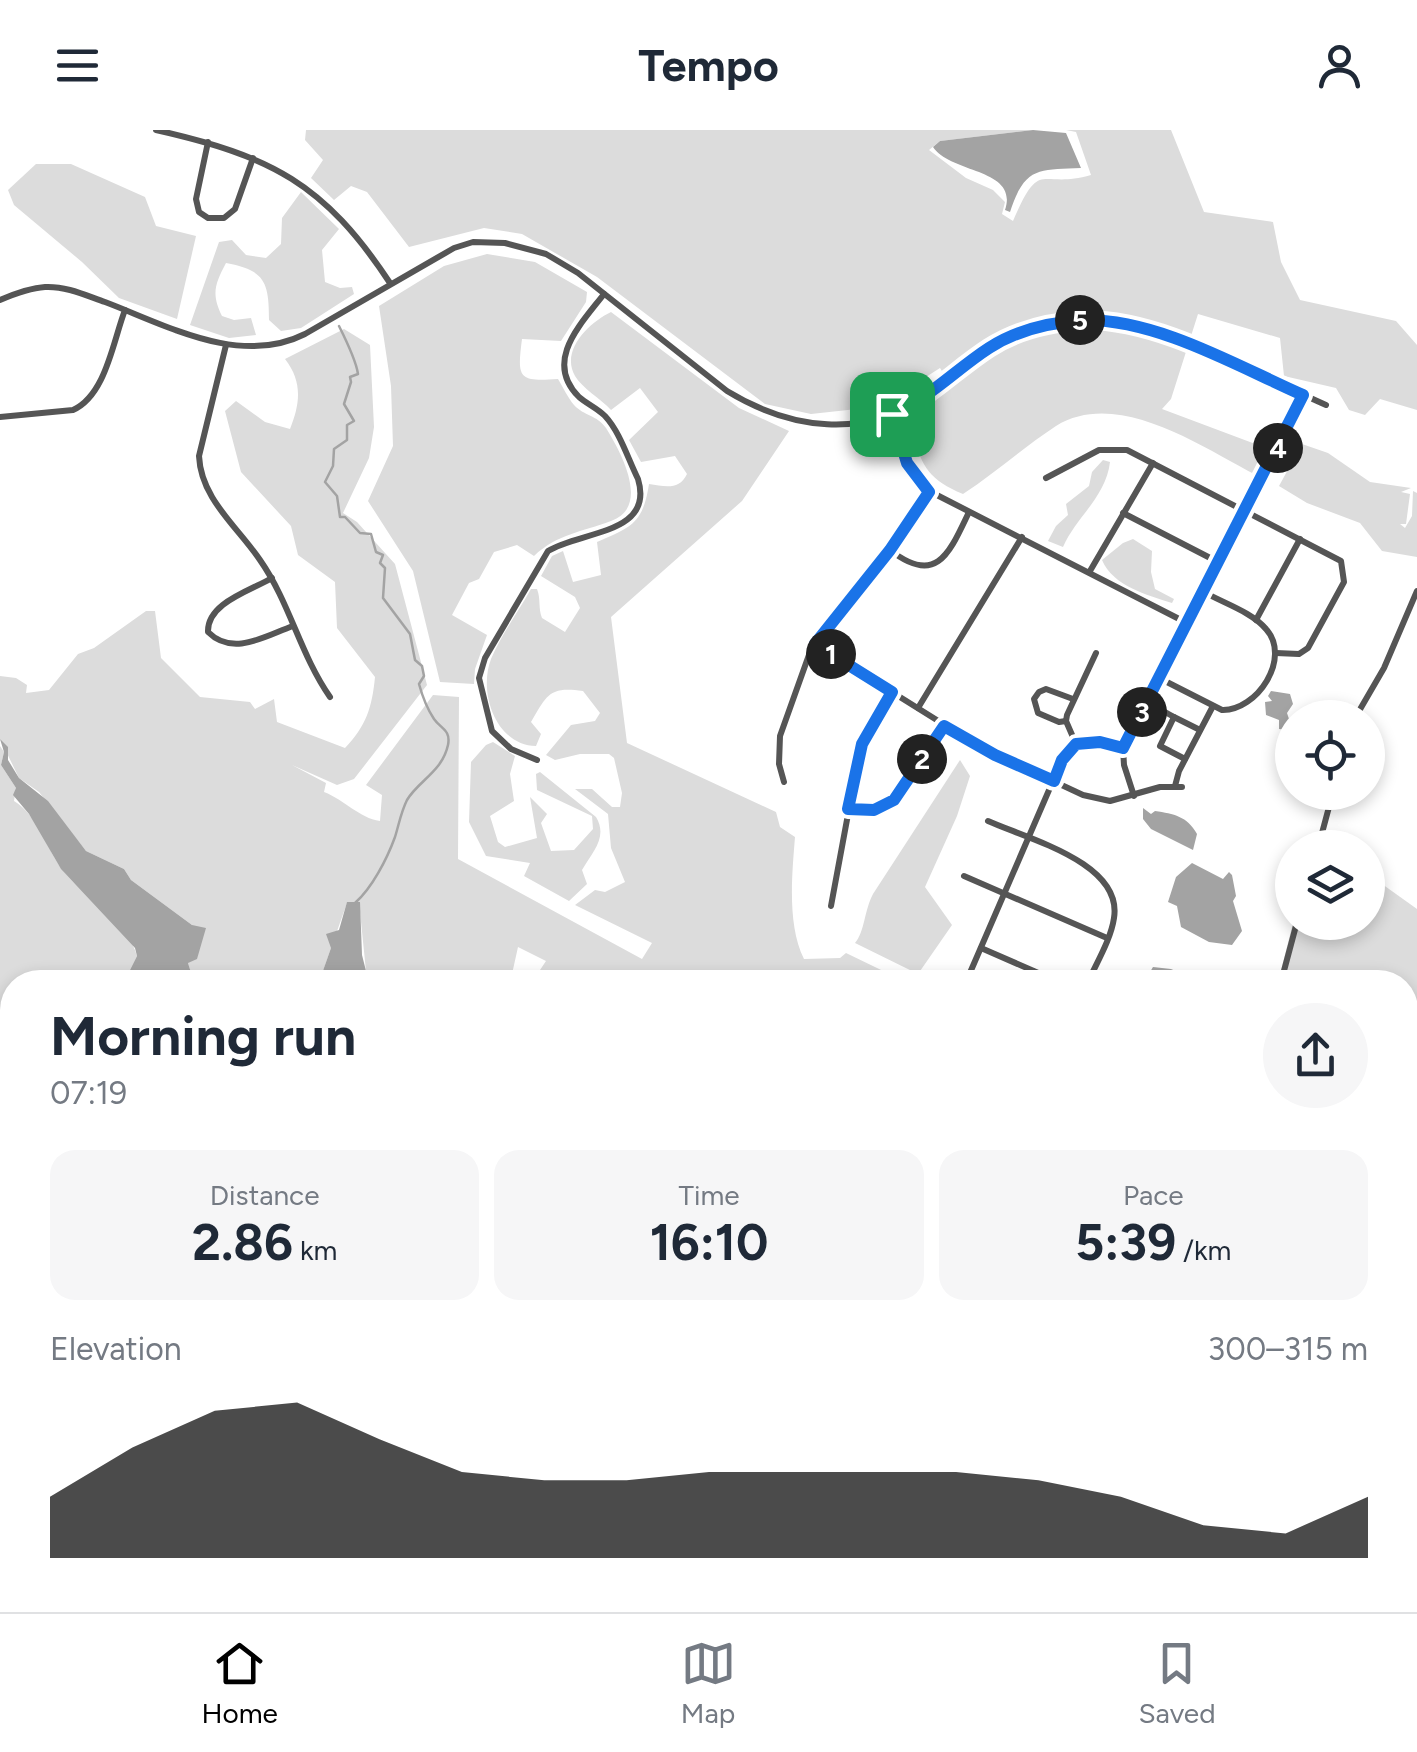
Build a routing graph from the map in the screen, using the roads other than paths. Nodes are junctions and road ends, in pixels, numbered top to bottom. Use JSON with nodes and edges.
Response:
{"nodes":[{"id":1,"x":156,"y":130,"type":"edge"},
{"id":2,"x":208,"y":142,"type":"junction"},
{"id":3,"x":254,"y":158,"type":"junction"},
{"id":4,"x":390,"y":283,"type":"junction"},
{"id":5,"x":604,"y":294,"type":"junction"},
{"id":6,"x":0,"y":300,"type":"edge"},
{"id":7,"x":125,"y":310,"type":"junction"},
{"id":8,"x":226,"y":345,"type":"junction"},
{"id":9,"x":1303,"y":395,"type":"junction"},
{"id":10,"x":0,"y":403,"type":"edge"},
{"id":11,"x":1326,"y":405,"type":"dead end"},
{"id":12,"x":892,"y":414,"type":"junction"},
{"id":13,"x":1,"y":417,"type":"edge"},
{"id":14,"x":1153,"y":462,"type":"junction"},
{"id":15,"x":1046,"y":478,"type":"dead end"},
{"id":16,"x":929,"y":492,"type":"junction"},
{"id":17,"x":1246,"y":511,"type":"junction"},
{"id":18,"x":1124,"y":513,"type":"junction"},
{"id":19,"x":968,"y":514,"type":"junction"},
{"id":20,"x":1022,"y":537,"type":"junction"},
{"id":21,"x":1300,"y":539,"type":"junction"},
{"id":22,"x":890,"y":550,"type":"junction"},
{"id":23,"x":1218,"y":562,"type":"junction"},
{"id":24,"x":1090,"y":572,"type":"junction"},
{"id":25,"x":272,"y":578,"type":"junction"},
{"id":26,"x":1204,"y":592,"type":"junction"},
{"id":27,"x":1417,"y":592,"type":"edge"},
{"id":28,"x":1256,"y":620,"type":"junction"},
{"id":29,"x":1187,"y":623,"type":"junction"},
{"id":30,"x":293,"y":626,"type":"junction"},
{"id":31,"x":815,"y":644,"type":"junction"},
{"id":32,"x":1096,"y":653,"type":"dead end"},
{"id":33,"x":1276,"y":653,"type":"junction"},
{"id":34,"x":1159,"y":678,"type":"junction"},
{"id":35,"x":892,"y":692,"type":"junction"},
{"id":36,"x":330,"y":697,"type":"dead end"},
{"id":37,"x":1073,"y":700,"type":"junction"},
{"id":38,"x":1366,"y":700,"type":"edge"},
{"id":39,"x":1147,"y":702,"type":"junction"},
{"id":40,"x":1213,"y":706,"type":"junction"},
{"id":41,"x":918,"y":708,"type":"junction"},
{"id":42,"x":1174,"y":717,"type":"junction"},
{"id":43,"x":1066,"y":721,"type":"junction"},
{"id":44,"x":944,"y":726,"type":"junction"},
{"id":45,"x":1200,"y":730,"type":"junction"},
{"id":46,"x":1076,"y":744,"type":"junction"},
{"id":47,"x":1123,"y":748,"type":"junction"},
{"id":48,"x":1184,"y":759,"type":"junction"},
{"id":49,"x":537,"y":760,"type":"dead end"},
{"id":50,"x":1054,"y":781,"type":"junction"},
{"id":51,"x":784,"y":782,"type":"dead end"},
{"id":52,"x":1134,"y":796,"type":"junction"},
{"id":53,"x":848,"y":809,"type":"junction"},
{"id":54,"x":988,"y":821,"type":"dead end"},
{"id":55,"x":1028,"y":840,"type":"junction"},
{"id":56,"x":964,"y":876,"type":"dead end"},
{"id":57,"x":1004,"y":894,"type":"junction"},
{"id":58,"x":831,"y":906,"type":"dead end"},
{"id":59,"x":1107,"y":938,"type":"junction"},
{"id":60,"x":1292,"y":940,"type":"edge"},
{"id":61,"x":981,"y":948,"type":"junction"},
{"id":62,"x":971,"y":970,"type":"edge"},
{"id":63,"x":1031,"y":970,"type":"edge"},
{"id":64,"x":1093,"y":970,"type":"edge"},
{"id":65,"x":1284,"y":970,"type":"edge"}],
"edges":[{"from":1,"to":2,"type":"street"},
{"from":2,"to":3,"type":"street"},
{"from":2,"to":3,"type":"street"},
{"from":3,"to":4,"type":"street"},
{"from":4,"to":5,"type":"street"},
{"from":4,"to":8,"type":"street"},
{"from":5,"to":12,"type":"street"},
{"from":5,"to":49,"type":"street"},
{"from":6,"to":7,"type":"street"},
{"from":7,"to":8,"type":"street"},
{"from":7,"to":13,"type":"street"},
{"from":8,"to":25,"type":"street"},
{"from":9,"to":11,"type":"street"},
{"from":9,"to":12,"type":"street"},
{"from":9,"to":17,"type":"street"},
{"from":10,"to":13,"type":"street"},
{"from":12,"to":16,"type":"street"},
{"from":14,"to":15,"type":"street"},
{"from":14,"to":17,"type":"street"},
{"from":14,"to":18,"type":"street"},
{"from":16,"to":19,"type":"street"},
{"from":16,"to":22,"type":"street"},
{"from":17,"to":21,"type":"street"},
{"from":17,"to":23,"type":"street"},
{"from":18,"to":23,"type":"street"},
{"from":18,"to":24,"type":"street"},
{"from":19,"to":20,"type":"street"},
{"from":19,"to":22,"type":"street"},
{"from":20,"to":24,"type":"street"},
{"from":20,"to":41,"type":"street"},
{"from":21,"to":28,"type":"street"},
{"from":21,"to":33,"type":"street"},
{"from":22,"to":31,"type":"street"},
{"from":23,"to":26,"type":"street"},
{"from":24,"to":29,"type":"street"},
{"from":25,"to":30,"type":"street"},
{"from":25,"to":30,"type":"street"},
{"from":26,"to":28,"type":"street"},
{"from":26,"to":29,"type":"street"},
{"from":27,"to":38,"type":"street"},
{"from":28,"to":33,"type":"street"},
{"from":29,"to":34,"type":"street"},
{"from":30,"to":36,"type":"street"},
{"from":31,"to":35,"type":"street"},
{"from":31,"to":51,"type":"street"},
{"from":32,"to":37,"type":"street"},
{"from":33,"to":40,"type":"street"},
{"from":34,"to":39,"type":"street"},
{"from":34,"to":40,"type":"street"},
{"from":35,"to":41,"type":"street"},
{"from":35,"to":53,"type":"street"},
{"from":37,"to":43,"type":"street"},
{"from":37,"to":43,"type":"street"},
{"from":39,"to":42,"type":"street"},
{"from":39,"to":47,"type":"street"},
{"from":40,"to":45,"type":"street"},
{"from":41,"to":44,"type":"street"},
{"from":42,"to":45,"type":"street"},
{"from":42,"to":48,"type":"street"},
{"from":43,"to":46,"type":"street"},
{"from":44,"to":50,"type":"street"},
{"from":44,"to":53,"type":"street"},
{"from":45,"to":48,"type":"street"},
{"from":46,"to":47,"type":"street"},
{"from":46,"to":50,"type":"street"},
{"from":47,"to":52,"type":"street"},
{"from":48,"to":52,"type":"street"},
{"from":50,"to":52,"type":"street"},
{"from":50,"to":55,"type":"street"},
{"from":53,"to":58,"type":"street"},
{"from":54,"to":55,"type":"street"},
{"from":55,"to":57,"type":"street"},
{"from":55,"to":59,"type":"street"},
{"from":56,"to":57,"type":"street"},
{"from":57,"to":59,"type":"street"},
{"from":57,"to":61,"type":"street"},
{"from":59,"to":64,"type":"street"},
{"from":60,"to":65,"type":"street"},
{"from":61,"to":62,"type":"street"},
{"from":61,"to":63,"type":"street"}]}
